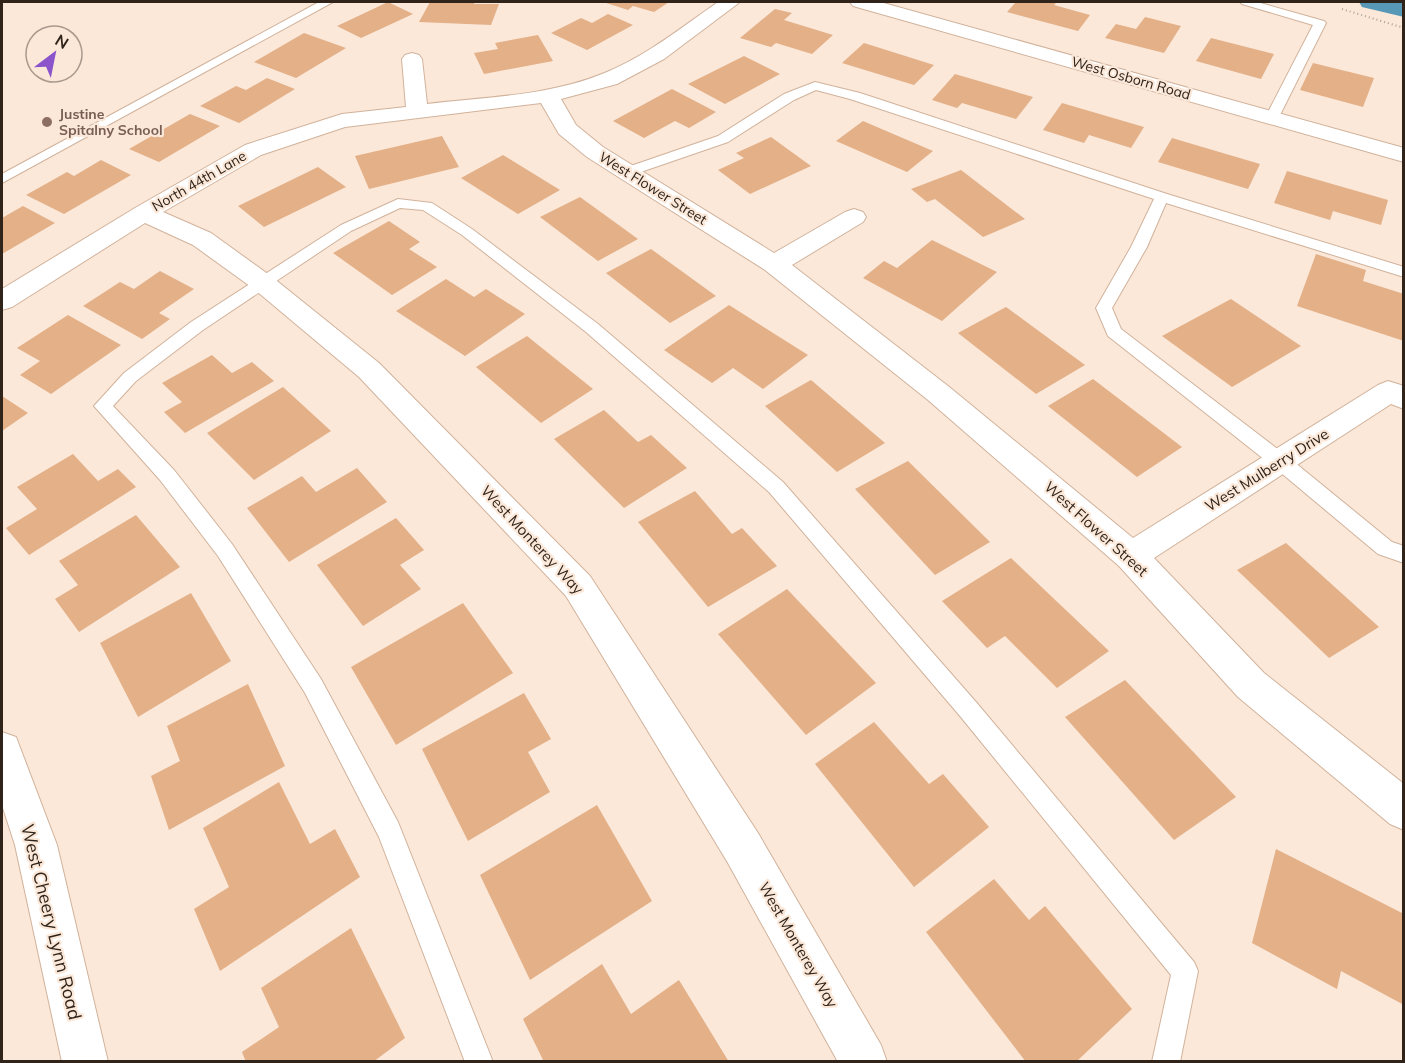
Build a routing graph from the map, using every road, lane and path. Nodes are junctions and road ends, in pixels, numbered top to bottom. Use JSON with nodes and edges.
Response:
{"nodes":[{"id":1,"x":327,"y":2,"type":"edge"},
{"id":2,"x":730,"y":2,"type":"edge"},
{"id":3,"x":860,"y":2,"type":"edge"},
{"id":4,"x":1246,"y":2,"type":"edge"},
{"id":5,"x":1338,"y":8,"type":"dead end"},
{"id":6,"x":1404,"y":28,"type":"edge"},
{"id":7,"x":412,"y":59,"type":"dead end"},
{"id":8,"x":548,"y":96,"type":"junction"},
{"id":9,"x":417,"y":111,"type":"junction"},
{"id":10,"x":1272,"y":118,"type":"junction"},
{"id":11,"x":1404,"y":154,"type":"edge"},
{"id":12,"x":627,"y":172,"type":"junction"},
{"id":13,"x":2,"y":179,"type":"edge"},
{"id":14,"x":1162,"y":197,"type":"junction"},
{"id":15,"x":144,"y":213,"type":"junction"},
{"id":16,"x":854,"y":217,"type":"dead end"},
{"id":17,"x":774,"y":264,"type":"junction"},
{"id":18,"x":1404,"y":272,"type":"edge"},
{"id":19,"x":263,"y":283,"type":"junction"},
{"id":20,"x":2,"y":301,"type":"edge"},
{"id":21,"x":1404,"y":398,"type":"edge"},
{"id":22,"x":1281,"y":462,"type":"junction"},
{"id":23,"x":1404,"y":555,"type":"edge"},
{"id":24,"x":1131,"y":556,"type":"junction"},
{"id":25,"x":2,"y":750,"type":"edge"},
{"id":26,"x":1404,"y":810,"type":"edge"},
{"id":27,"x":85,"y":1062,"type":"edge"},
{"id":28,"x":478,"y":1062,"type":"edge"},
{"id":29,"x":864,"y":1062,"type":"edge"},
{"id":30,"x":1166,"y":1062,"type":"edge"}],
"edges":[{"from":1,"to":13,"type":"lane"},
{"from":2,"to":8,"type":"street","name":"North 44th Lane"},
{"from":3,"to":10,"type":"street","name":"West Osborn Road"},
{"from":4,"to":10,"type":"lane"},
{"from":5,"to":6,"type":"path"},
{"from":7,"to":9,"type":"street"},
{"from":8,"to":9,"type":"street","name":"North 44th Lane"},
{"from":8,"to":12,"type":"street","name":"West Flower Street"},
{"from":9,"to":15,"type":"street","name":"North 44th Lane"},
{"from":10,"to":11,"type":"street","name":"West Osborn Road"},
{"from":12,"to":14,"type":"lane"},
{"from":12,"to":17,"type":"street","name":"West Flower Street"},
{"from":14,"to":18,"type":"lane"},
{"from":14,"to":22,"type":"lane"},
{"from":15,"to":19,"type":"street","name":"West Monterey Way"},
{"from":15,"to":20,"type":"street","name":"North 44th Lane"},
{"from":16,"to":17,"type":"street"},
{"from":17,"to":24,"type":"street","name":"West Flower Street"},
{"from":19,"to":28,"type":"lane"},
{"from":19,"to":29,"type":"street","name":"West Monterey Way"},
{"from":19,"to":30,"type":"lane"},
{"from":21,"to":22,"type":"street","name":"West Mulberry Drive"},
{"from":22,"to":23,"type":"lane"},
{"from":22,"to":24,"type":"street","name":"West Mulberry Drive"},
{"from":24,"to":26,"type":"street","name":"West Flower Street"},
{"from":25,"to":27,"type":"street","name":"West Cheery Lynn Road"}]}
